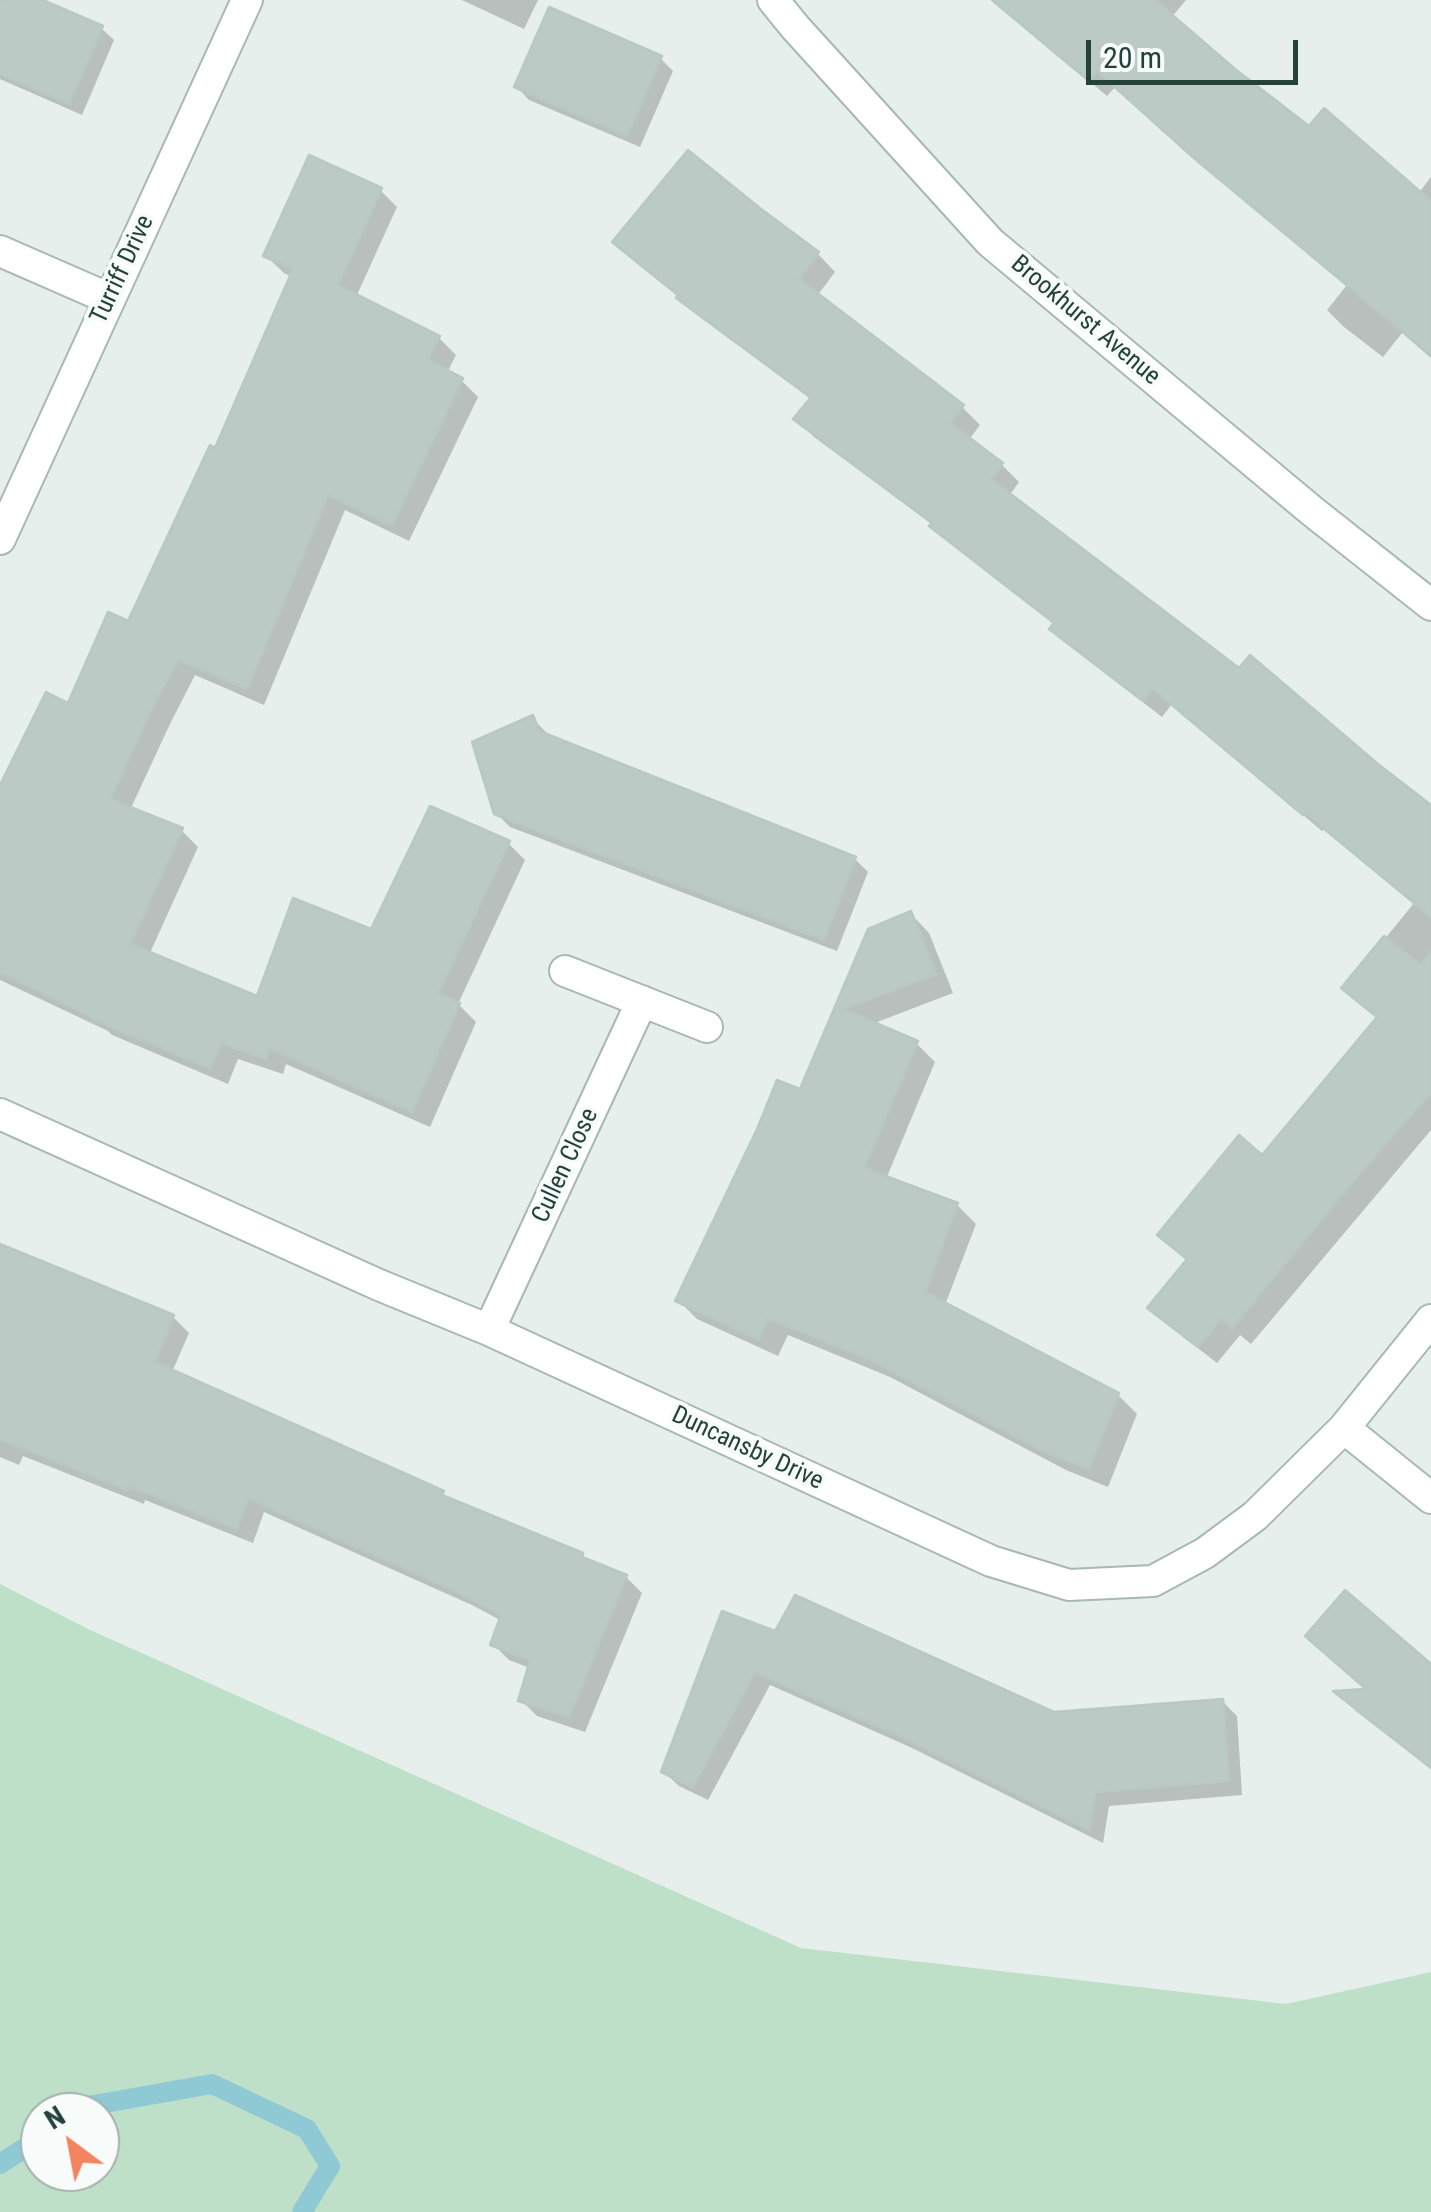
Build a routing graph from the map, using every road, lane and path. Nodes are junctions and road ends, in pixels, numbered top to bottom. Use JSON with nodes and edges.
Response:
{"nodes":[{"id":1,"x":247,"y":0,"type":"edge"},
{"id":2,"x":774,"y":0,"type":"edge"},
{"id":3,"x":0,"y":251,"type":"edge"},
{"id":4,"x":110,"y":300,"type":"junction"},
{"id":5,"x":0,"y":539,"type":"edge"},
{"id":6,"x":1431,"y":605,"type":"edge"},
{"id":7,"x":565,"y":970,"type":"dead end"},
{"id":8,"x":642,"y":1002,"type":"junction"},
{"id":9,"x":706,"y":1027,"type":"dead end"},
{"id":10,"x":0,"y":1114,"type":"edge"},
{"id":11,"x":1431,"y":1320,"type":"edge"},
{"id":12,"x":488,"y":1330,"type":"junction"},
{"id":13,"x":1344,"y":1428,"type":"junction"},
{"id":14,"x":1431,"y":1498,"type":"edge"}],
"edges":[{"from":1,"to":4,"type":"street","name":"Turriff Drive"},
{"from":2,"to":6,"type":"street","name":"Brookhurst Avenue"},
{"from":3,"to":4,"type":"street"},
{"from":4,"to":5,"type":"street","name":"Turriff Drive"},
{"from":7,"to":8,"type":"street"},
{"from":8,"to":9,"type":"street"},
{"from":8,"to":12,"type":"street","name":"Cullen Close"},
{"from":10,"to":12,"type":"street","name":"Duncansby Drive"},
{"from":11,"to":13,"type":"street","name":"Duncansby Drive"},
{"from":12,"to":13,"type":"street","name":"Duncansby Drive"},
{"from":13,"to":14,"type":"street"}]}
